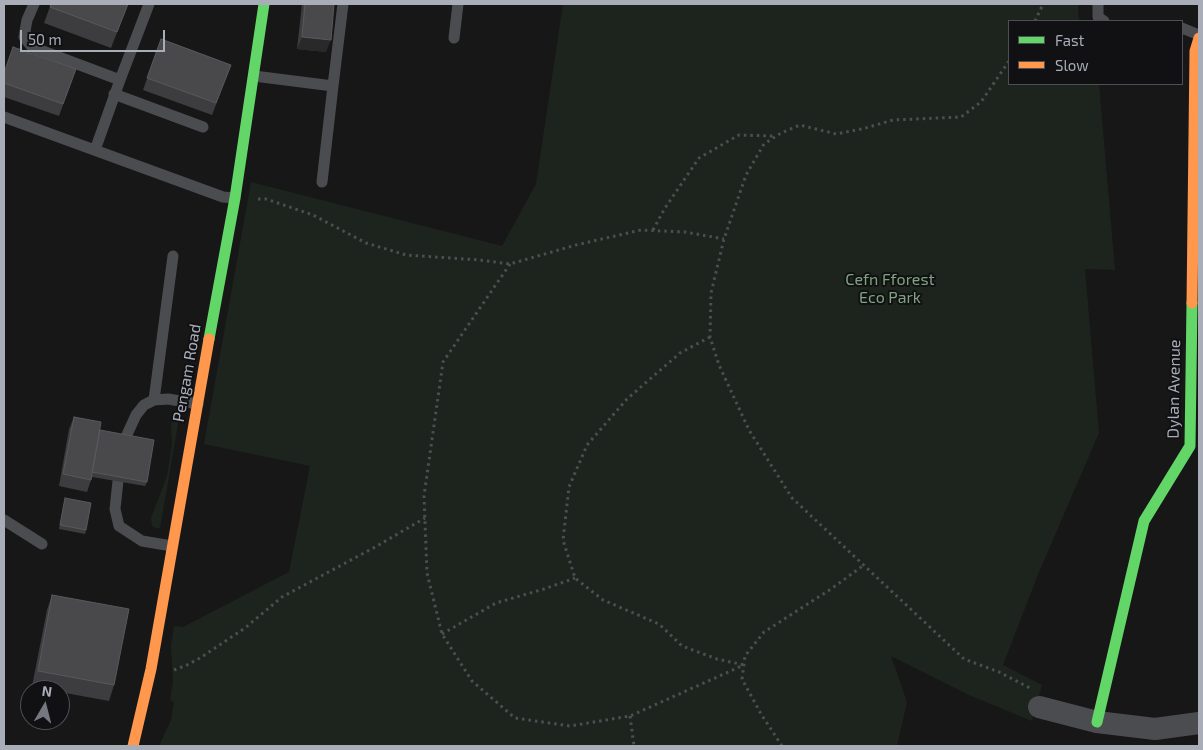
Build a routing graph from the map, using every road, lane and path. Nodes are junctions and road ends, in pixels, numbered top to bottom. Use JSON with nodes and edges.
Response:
{"nodes":[{"id":1,"x":34,"y":4,"type":"edge"},
{"id":2,"x":149,"y":4,"type":"edge"},
{"id":3,"x":264,"y":4,"type":"edge"},
{"id":4,"x":343,"y":4,"type":"edge"},
{"id":5,"x":458,"y":4,"type":"edge"},
{"id":6,"x":1043,"y":4,"type":"edge"},
{"id":7,"x":1098,"y":4,"type":"edge"},
{"id":8,"x":1035,"y":20,"type":"edge"},
{"id":9,"x":1102,"y":20,"type":"edge"},
{"id":10,"x":1183,"y":28,"type":"edge"},
{"id":11,"x":1199,"y":36,"type":"edge"},
{"id":12,"x":454,"y":38,"type":"dead end"},
{"id":13,"x":1008,"y":62,"type":"edge"},
{"id":14,"x":254,"y":76,"type":"junction"},
{"id":15,"x":120,"y":80,"type":"junction"},
{"id":16,"x":333,"y":86,"type":"junction"},
{"id":17,"x":114,"y":94,"type":"junction"},
{"id":18,"x":4,"y":117,"type":"edge"},
{"id":19,"x":204,"y":127,"type":"dead end"},
{"id":20,"x":776,"y":136,"type":"junction"},
{"id":21,"x":95,"y":150,"type":"junction"},
{"id":22,"x":322,"y":182,"type":"dead end"},
{"id":23,"x":235,"y":198,"type":"junction"},
{"id":24,"x":653,"y":230,"type":"junction"},
{"id":25,"x":724,"y":239,"type":"junction"},
{"id":26,"x":173,"y":256,"type":"dead end"},
{"id":27,"x":510,"y":264,"type":"junction"},
{"id":28,"x":710,"y":337,"type":"junction"},
{"id":29,"x":154,"y":400,"type":"junction"},
{"id":30,"x":198,"y":404,"type":"junction"},
{"id":31,"x":125,"y":439,"type":"edge"},
{"id":32,"x":118,"y":481,"type":"edge"},
{"id":33,"x":425,"y":518,"type":"junction"},
{"id":34,"x":4,"y":520,"type":"edge"},
{"id":35,"x":42,"y":544,"type":"dead end"},
{"id":36,"x":172,"y":546,"type":"junction"},
{"id":37,"x":864,"y":565,"type":"junction"},
{"id":38,"x":575,"y":578,"type":"junction"},
{"id":39,"x":442,"y":634,"type":"junction"},
{"id":40,"x":744,"y":665,"type":"junction"},
{"id":41,"x":170,"y":671,"type":"dead end"},
{"id":42,"x":1039,"y":707,"type":"joint"},
{"id":43,"x":630,"y":716,"type":"junction"},
{"id":44,"x":1097,"y":722,"type":"junction"},
{"id":45,"x":1199,"y":723,"type":"edge"},
{"id":46,"x":1154,"y":738,"type":"edge"},
{"id":47,"x":134,"y":746,"type":"edge"},
{"id":48,"x":634,"y":746,"type":"edge"},
{"id":49,"x":782,"y":746,"type":"edge"}],
"edges":[{"from":1,"to":15,"type":"lane"},
{"from":2,"to":15,"type":"lane"},
{"from":3,"to":14,"type":"main road","name":"Pengam Road"},
{"from":4,"to":16,"type":"lane"},
{"from":5,"to":12,"type":"lane"},
{"from":6,"to":8,"type":"path"},
{"from":7,"to":9,"type":"lane"},
{"from":10,"to":11,"type":"lane"},
{"from":11,"to":44,"type":"main road","name":"Dylan Avenue"},
{"from":13,"to":20,"type":"path"},
{"from":14,"to":16,"type":"lane"},
{"from":14,"to":23,"type":"main road","name":"Pengam Road"},
{"from":15,"to":17,"type":"lane"},
{"from":16,"to":22,"type":"lane"},
{"from":17,"to":19,"type":"lane"},
{"from":17,"to":21,"type":"lane"},
{"from":18,"to":21,"type":"lane"},
{"from":20,"to":24,"type":"path"},
{"from":20,"to":25,"type":"path"},
{"from":21,"to":23,"type":"lane"},
{"from":23,"to":27,"type":"path"},
{"from":23,"to":30,"type":"main road","name":"Pengam Road"},
{"from":24,"to":25,"type":"path"},
{"from":24,"to":27,"type":"path"},
{"from":25,"to":28,"type":"path"},
{"from":26,"to":29,"type":"lane"},
{"from":27,"to":33,"type":"path"},
{"from":28,"to":37,"type":"path"},
{"from":28,"to":38,"type":"path"},
{"from":29,"to":30,"type":"lane"},
{"from":29,"to":31,"type":"lane"},
{"from":30,"to":36,"type":"main road","name":"Pengam Road"},
{"from":32,"to":36,"type":"lane"},
{"from":33,"to":39,"type":"path"},
{"from":33,"to":41,"type":"path"},
{"from":34,"to":35,"type":"lane"},
{"from":36,"to":47,"type":"main road","name":"Pengam Road"},
{"from":37,"to":40,"type":"path"},
{"from":37,"to":42,"type":"path"},
{"from":38,"to":39,"type":"path"},
{"from":38,"to":40,"type":"path"},
{"from":39,"to":43,"type":"path"},
{"from":40,"to":43,"type":"path"},
{"from":40,"to":49,"type":"path"},
{"from":42,"to":44,"type":"street"},
{"from":43,"to":48,"type":"path"},
{"from":44,"to":46,"type":"street"},
{"from":45,"to":46,"type":"street"}]}
